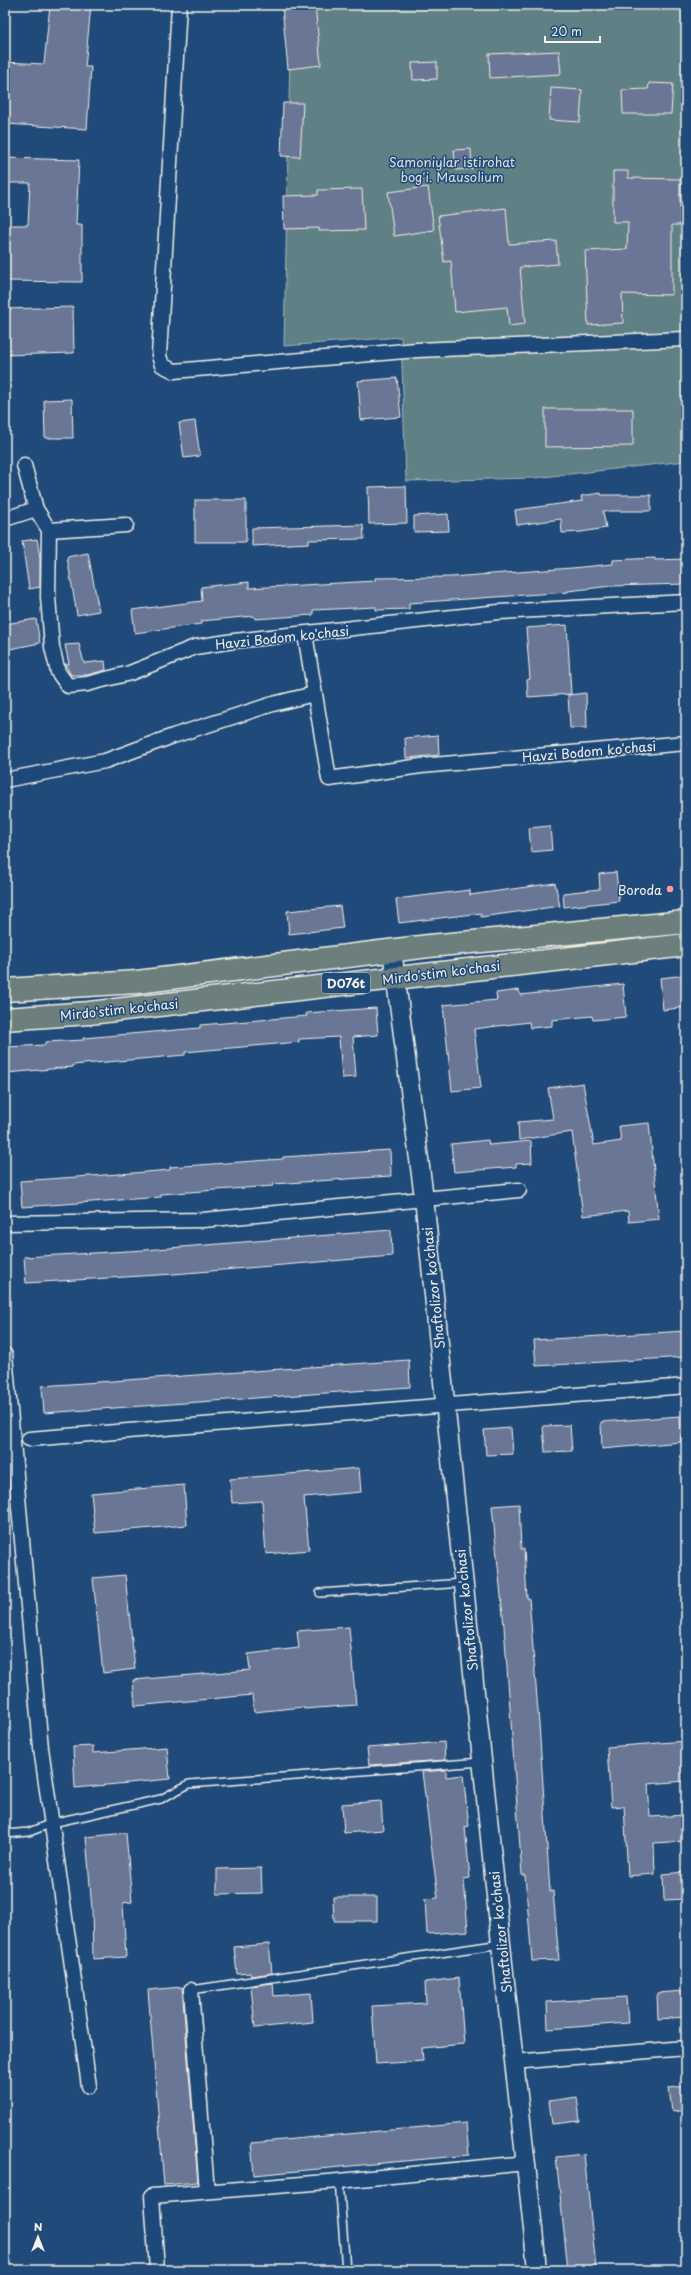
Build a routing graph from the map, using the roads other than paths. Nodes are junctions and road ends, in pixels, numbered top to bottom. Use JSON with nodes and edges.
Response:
{"nodes":[{"id":1,"x":179,"y":5,"type":"edge"},
{"id":2,"x":686,"y":339,"type":"edge"},
{"id":3,"x":24,"y":465,"type":"dead end"},
{"id":4,"x":36,"y":509,"type":"junction"},
{"id":5,"x":5,"y":519,"type":"edge"},
{"id":6,"x":126,"y":524,"type":"dead end"},
{"id":7,"x":49,"y":530,"type":"junction"},
{"id":8,"x":686,"y":602,"type":"edge"},
{"id":9,"x":305,"y":634,"type":"junction"},
{"id":10,"x":314,"y":694,"type":"junction"},
{"id":11,"x":686,"y":743,"type":"edge"},
{"id":12,"x":5,"y":780,"type":"edge"},
{"id":13,"x":686,"y":922,"type":"edge"},
{"id":14,"x":686,"y":945,"type":"edge"},
{"id":15,"x":392,"y":950,"type":"junction"},
{"id":16,"x":396,"y":977,"type":"junction"},
{"id":17,"x":5,"y":990,"type":"edge"},
{"id":18,"x":5,"y":1019,"type":"edge"},
{"id":19,"x":519,"y":1190,"type":"dead end"},
{"id":20,"x":424,"y":1198,"type":"junction"},
{"id":21,"x":5,"y":1223,"type":"edge"},
{"id":22,"x":5,"y":1355,"type":"edge"},
{"id":23,"x":686,"y":1386,"type":"edge"},
{"id":24,"x":445,"y":1405,"type":"junction"},
{"id":25,"x":29,"y":1439,"type":"dead end"},
{"id":26,"x":463,"y":1583,"type":"junction"},
{"id":27,"x":320,"y":1594,"type":"dead end"},
{"id":28,"x":482,"y":1762,"type":"junction"},
{"id":29,"x":52,"y":1823,"type":"junction"},
{"id":30,"x":5,"y":1834,"type":"edge"},
{"id":31,"x":501,"y":1944,"type":"junction"},
{"id":32,"x":191,"y":1990,"type":"joint"},
{"id":33,"x":686,"y":2048,"type":"edge"},
{"id":34,"x":514,"y":2062,"type":"junction"},
{"id":35,"x":89,"y":2086,"type":"dead end"},
{"id":36,"x":527,"y":2163,"type":"junction"},
{"id":37,"x":339,"y":2181,"type":"junction"},
{"id":38,"x":207,"y":2191,"type":"junction"},
{"id":39,"x":158,"y":2270,"type":"edge"},
{"id":40,"x":346,"y":2270,"type":"edge"},
{"id":41,"x":537,"y":2270,"type":"edge"}],
"edges":[{"from":1,"to":2,"type":"street"},
{"from":3,"to":4,"type":"street"},
{"from":4,"to":5,"type":"street"},
{"from":4,"to":7,"type":"street"},
{"from":6,"to":7,"type":"street"},
{"from":7,"to":9,"type":"street","name":"Havzi Bodom ko'chasi"},
{"from":8,"to":9,"type":"street","name":"Havzi Bodom ko'chasi"},
{"from":9,"to":10,"type":"street"},
{"from":10,"to":11,"type":"street","name":"Havzi Bodom ko'chasi"},
{"from":10,"to":12,"type":"street"},
{"from":13,"to":15,"type":"main road","name":"Mirdo'stim ko'chasi","number":"D076t"},
{"from":14,"to":16,"type":"main road","name":"Mirdo'stim ko'chasi","number":"D076t"},
{"from":15,"to":16,"type":"street","name":"Shaftolizor ko'chasi"},
{"from":15,"to":17,"type":"main road","name":"Mirdo'stim ko'chasi","number":"D076t"},
{"from":16,"to":18,"type":"main road","name":"Mirdo'stim ko'chasi","number":"D076t"},
{"from":16,"to":20,"type":"street","name":"Shaftolizor ko'chasi"},
{"from":19,"to":20,"type":"street"},
{"from":20,"to":21,"type":"street"},
{"from":20,"to":24,"type":"street","name":"Shaftolizor ko'chasi"},
{"from":22,"to":29,"type":"street"},
{"from":23,"to":24,"type":"street"},
{"from":24,"to":25,"type":"street"},
{"from":24,"to":26,"type":"street","name":"Shaftolizor ko'chasi"},
{"from":26,"to":27,"type":"lane"},
{"from":26,"to":28,"type":"street","name":"Shaftolizor ko'chasi"},
{"from":28,"to":29,"type":"lane"},
{"from":28,"to":31,"type":"street","name":"Shaftolizor ko'chasi"},
{"from":29,"to":30,"type":"lane"},
{"from":29,"to":35,"type":"street"},
{"from":31,"to":32,"type":"lane"},
{"from":31,"to":34,"type":"street","name":"Shaftolizor ko'chasi"},
{"from":32,"to":38,"type":"street"},
{"from":33,"to":34,"type":"street"},
{"from":34,"to":36,"type":"street","name":"Shaftolizor ko'chasi"},
{"from":36,"to":37,"type":"street"},
{"from":36,"to":41,"type":"street","name":"Shaftolizor ko'chasi"},
{"from":37,"to":38,"type":"street"},
{"from":37,"to":40,"type":"lane"},
{"from":38,"to":39,"type":"street"}]}
